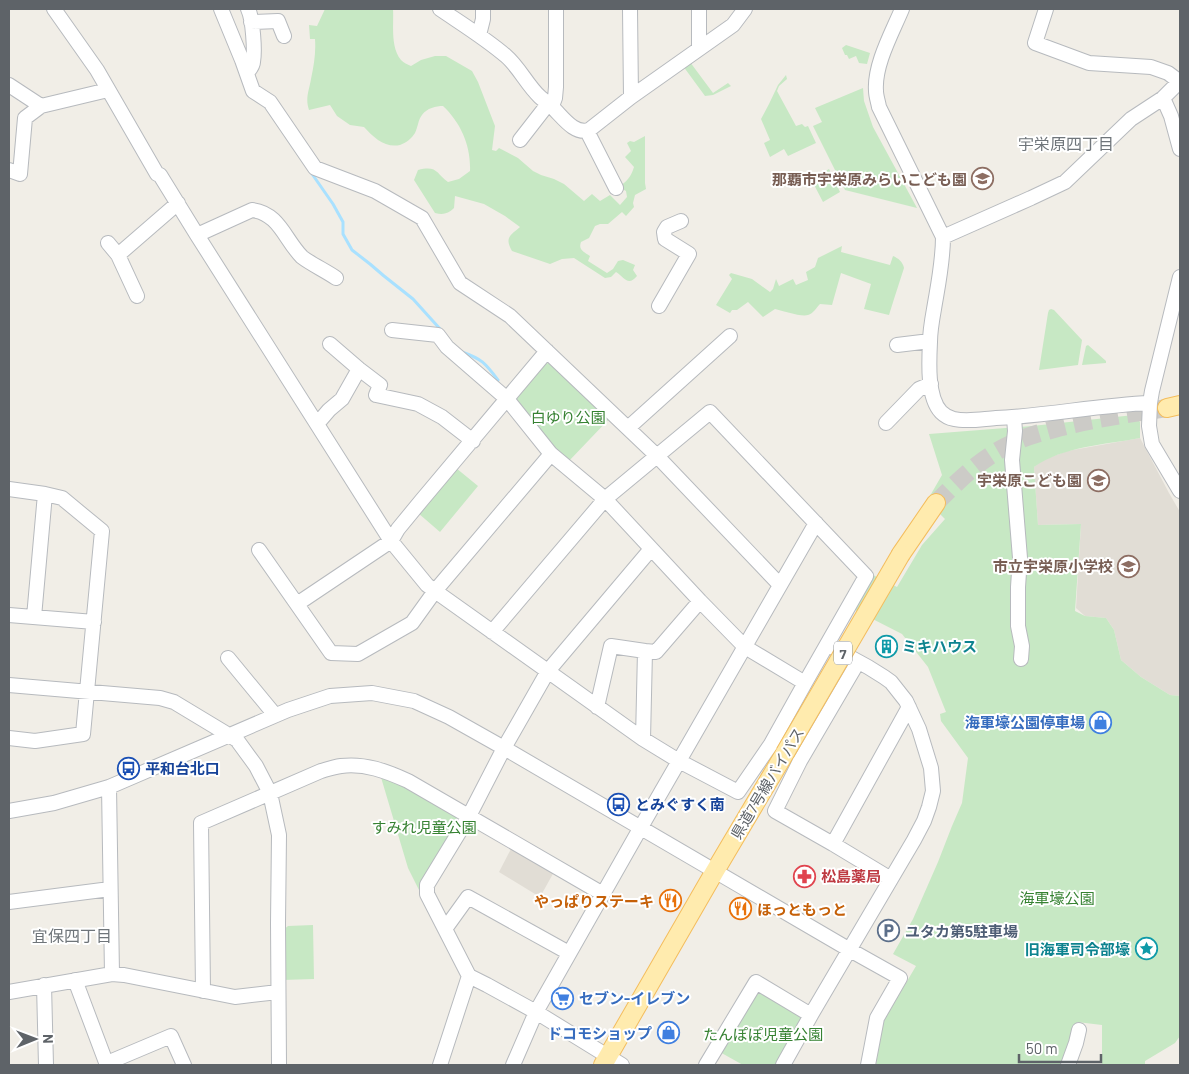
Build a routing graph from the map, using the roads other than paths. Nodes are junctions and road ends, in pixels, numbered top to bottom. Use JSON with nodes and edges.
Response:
{"nodes":[{"id":1,"x":54,"y":9,"type":"edge"},
{"id":2,"x":221,"y":9,"type":"edge"},
{"id":3,"x":440,"y":9,"type":"edge"},
{"id":4,"x":483,"y":9,"type":"edge"},
{"id":5,"x":556,"y":9,"type":"edge"},
{"id":6,"x":630,"y":9,"type":"edge"},
{"id":7,"x":698,"y":9,"type":"edge"},
{"id":8,"x":745,"y":9,"type":"edge"},
{"id":9,"x":902,"y":9,"type":"edge"},
{"id":10,"x":1046,"y":9,"type":"edge"},
{"id":11,"x":249,"y":15,"type":"edge"},
{"id":12,"x":479,"y":35,"type":"junction"},
{"id":13,"x":284,"y":36,"type":"dead end"},
{"id":14,"x":699,"y":49,"type":"junction"},
{"id":15,"x":247,"y":73,"type":"junction"},
{"id":16,"x":1180,"y":81,"type":"edge"},
{"id":17,"x":9,"y":86,"type":"edge"},
{"id":18,"x":108,"y":90,"type":"junction"},
{"id":19,"x":631,"y":97,"type":"junction"},
{"id":20,"x":1163,"y":98,"type":"junction"},
{"id":21,"x":550,"y":105,"type":"junction"},
{"id":22,"x":41,"y":106,"type":"junction"},
{"id":23,"x":587,"y":131,"type":"junction"},
{"id":24,"x":520,"y":140,"type":"dead end"},
{"id":25,"x":1180,"y":149,"type":"edge"},
{"id":26,"x":9,"y":170,"type":"edge"},
{"id":27,"x":616,"y":188,"type":"dead end"},
{"id":28,"x":178,"y":203,"type":"junction"},
{"id":29,"x":681,"y":221,"type":"dead end"},
{"id":30,"x":197,"y":235,"type":"junction"},
{"id":31,"x":943,"y":238,"type":"junction"},
{"id":32,"x":108,"y":242,"type":"dead end"},
{"id":33,"x":118,"y":255,"type":"junction"},
{"id":34,"x":1180,"y":277,"type":"edge"},
{"id":35,"x":336,"y":278,"type":"dead end"},
{"id":36,"x":137,"y":296,"type":"dead end"},
{"id":37,"x":659,"y":306,"type":"dead end"},
{"id":38,"x":392,"y":330,"type":"dead end"},
{"id":39,"x":730,"y":336,"type":"dead end"},
{"id":40,"x":930,"y":341,"type":"junction"},
{"id":41,"x":330,"y":344,"type":"dead end"},
{"id":42,"x":897,"y":345,"type":"dead end"},
{"id":43,"x":547,"y":351,"type":"junction"},
{"id":44,"x":359,"y":369,"type":"junction"},
{"id":45,"x":931,"y":384,"type":"junction"},
{"id":46,"x":507,"y":399,"type":"junction"},
{"id":47,"x":1150,"y":403,"type":"junction"},
{"id":48,"x":886,"y":423,"type":"dead end"},
{"id":49,"x":317,"y":424,"type":"junction"},
{"id":50,"x":1014,"y":424,"type":"junction"},
{"id":51,"x":628,"y":428,"type":"junction"},
{"id":52,"x":473,"y":441,"type":"junction"},
{"id":53,"x":551,"y":454,"type":"junction"},
{"id":54,"x":657,"y":456,"type":"junction"},
{"id":55,"x":9,"y":489,"type":"edge"},
{"id":56,"x":1180,"y":491,"type":"edge"},
{"id":57,"x":45,"y":494,"type":"junction"},
{"id":58,"x":605,"y":499,"type":"junction"},
{"id":59,"x":936,"y":504,"type":"tunnel mouth"},
{"id":60,"x":816,"y":523,"type":"junction"},
{"id":61,"x":391,"y":541,"type":"junction"},
{"id":62,"x":651,"y":549,"type":"junction"},
{"id":63,"x":259,"y":550,"type":"dead end"},
{"id":64,"x":780,"y":585,"type":"junction"},
{"id":65,"x":435,"y":592,"type":"junction"},
{"id":66,"x":700,"y":601,"type":"junction"},
{"id":67,"x":297,"y":604,"type":"junction"},
{"id":68,"x":9,"y":615,"type":"edge"},
{"id":69,"x":34,"y":617,"type":"junction"},
{"id":70,"x":94,"y":622,"type":"junction"},
{"id":71,"x":492,"y":632,"type":"junction"},
{"id":72,"x":828,"y":644,"type":"junction"},
{"id":73,"x":745,"y":647,"type":"junction"},
{"id":74,"x":645,"y":651,"type":"junction"},
{"id":75,"x":1021,"y":652,"type":"dead end"},
{"id":76,"x":228,"y":658,"type":"dead end"},
{"id":77,"x":858,"y":662,"type":"junction"},
{"id":78,"x":548,"y":672,"type":"junction"},
{"id":79,"x":806,"y":683,"type":"junction"},
{"id":80,"x":9,"y":685,"type":"edge"},
{"id":81,"x":87,"y":692,"type":"junction"},
{"id":82,"x":597,"y":707,"type":"junction"},
{"id":83,"x":909,"y":707,"type":"junction"},
{"id":84,"x":275,"y":715,"type":"junction"},
{"id":85,"x":228,"y":735,"type":"junction"},
{"id":86,"x":9,"y":738,"type":"edge"},
{"id":87,"x":643,"y":739,"type":"junction"},
{"id":88,"x":504,"y":748,"type":"junction"},
{"id":89,"x":679,"y":761,"type":"junction"},
{"id":90,"x":109,"y":787,"type":"junction"},
{"id":91,"x":270,"y":793,"type":"junction"},
{"id":92,"x":9,"y":811,"type":"edge"},
{"id":93,"x":469,"y":816,"type":"junction"},
{"id":94,"x":641,"y":827,"type":"junction"},
{"id":95,"x":833,"y":844,"type":"junction"},
{"id":96,"x":715,"y":870,"type":"junction"},
{"id":97,"x":891,"y":879,"type":"junction"},
{"id":98,"x":110,"y":889,"type":"junction"},
{"id":99,"x":603,"y":894,"type":"junction"},
{"id":100,"x":9,"y":902,"type":"edge"},
{"id":101,"x":445,"y":929,"type":"junction"},
{"id":102,"x":850,"y":950,"type":"junction"},
{"id":103,"x":569,"y":954,"type":"junction"},
{"id":104,"x":112,"y":974,"type":"junction"},
{"id":105,"x":468,"y":976,"type":"junction"},
{"id":106,"x":76,"y":980,"type":"junction"},
{"id":107,"x":44,"y":985,"type":"junction"},
{"id":108,"x":203,"y":991,"type":"junction"},
{"id":109,"x":9,"y":992,"type":"edge"},
{"id":110,"x":278,"y":992,"type":"junction"},
{"id":111,"x":536,"y":1012,"type":"junction"},
{"id":112,"x":811,"y":1015,"type":"junction"},
{"id":113,"x":1079,"y":1030,"type":"dead end"},
{"id":114,"x":611,"y":1063,"type":"edge"},
{"id":115,"x":106,"y":1064,"type":"edge"},
{"id":116,"x":46,"y":1065,"type":"edge"},
{"id":117,"x":184,"y":1065,"type":"edge"},
{"id":118,"x":279,"y":1065,"type":"edge"},
{"id":119,"x":440,"y":1065,"type":"edge"},
{"id":120,"x":513,"y":1065,"type":"edge"},
{"id":121,"x":706,"y":1065,"type":"edge"},
{"id":122,"x":783,"y":1065,"type":"edge"},
{"id":123,"x":868,"y":1065,"type":"edge"},
{"id":124,"x":1068,"y":1065,"type":"edge"}],
"edges":[{"from":1,"to":18,"type":"street"},
{"from":2,"to":15,"type":"street"},
{"from":3,"to":12,"type":"street"},
{"from":4,"to":12,"type":"street"},
{"from":5,"to":21,"type":"street"},
{"from":6,"to":19,"type":"street"},
{"from":7,"to":14,"type":"street"},
{"from":8,"to":14,"type":"street"},
{"from":9,"to":31,"type":"street"},
{"from":10,"to":16,"type":"street"},
{"from":11,"to":13,"type":"street"},
{"from":11,"to":15,"type":"street"},
{"from":12,"to":21,"type":"street"},
{"from":14,"to":19,"type":"street"},
{"from":15,"to":43,"type":"street"},
{"from":16,"to":20,"type":"street"},
{"from":17,"to":22,"type":"street"},
{"from":18,"to":22,"type":"street"},
{"from":18,"to":28,"type":"street"},
{"from":19,"to":23,"type":"street"},
{"from":20,"to":25,"type":"street"},
{"from":20,"to":31,"type":"street"},
{"from":21,"to":23,"type":"street"},
{"from":21,"to":24,"type":"street"},
{"from":22,"to":26,"type":"street"},
{"from":23,"to":27,"type":"street"},
{"from":28,"to":30,"type":"street"},
{"from":28,"to":33,"type":"street"},
{"from":29,"to":37,"type":"street"},
{"from":30,"to":35,"type":"street"},
{"from":30,"to":49,"type":"street"},
{"from":31,"to":40,"type":"street"},
{"from":32,"to":33,"type":"street"},
{"from":33,"to":36,"type":"street"},
{"from":34,"to":47,"type":"street"},
{"from":38,"to":46,"type":"street"},
{"from":39,"to":51,"type":"street"},
{"from":40,"to":42,"type":"street"},
{"from":40,"to":45,"type":"street"},
{"from":41,"to":44,"type":"street"},
{"from":43,"to":46,"type":"street"},
{"from":43,"to":51,"type":"street"},
{"from":44,"to":49,"type":"street"},
{"from":44,"to":52,"type":"street"},
{"from":45,"to":48,"type":"street"},
{"from":45,"to":50,"type":"street"},
{"from":46,"to":52,"type":"street"},
{"from":46,"to":53,"type":"street"},
{"from":47,"to":50,"type":"street"},
{"from":47,"to":56,"type":"street"},
{"from":49,"to":61,"type":"street"},
{"from":50,"to":75,"type":"street"},
{"from":51,"to":54,"type":"street"},
{"from":52,"to":61,"type":"street"},
{"from":53,"to":58,"type":"street"},
{"from":53,"to":65,"type":"street"},
{"from":54,"to":58,"type":"street"},
{"from":54,"to":60,"type":"street"},
{"from":54,"to":64,"type":"street"},
{"from":55,"to":57,"type":"street"},
{"from":57,"to":69,"type":"street"},
{"from":57,"to":70,"type":"street"},
{"from":58,"to":62,"type":"street"},
{"from":58,"to":71,"type":"street"},
{"from":59,"to":96,"type":"main road","name":"県道7号線バイパス","number":"7","bridge":true},
{"from":60,"to":64,"type":"street"},
{"from":60,"to":72,"type":"street"},
{"from":61,"to":65,"type":"street"},
{"from":61,"to":67,"type":"street"},
{"from":62,"to":66,"type":"street"},
{"from":62,"to":78,"type":"street"},
{"from":63,"to":67,"type":"street"},
{"from":64,"to":73,"type":"street"},
{"from":65,"to":67,"type":"street"},
{"from":65,"to":71,"type":"street"},
{"from":66,"to":73,"type":"street"},
{"from":66,"to":74,"type":"street"},
{"from":68,"to":69,"type":"street"},
{"from":69,"to":70,"type":"street"},
{"from":70,"to":81,"type":"street"},
{"from":71,"to":78,"type":"street"},
{"from":72,"to":77,"type":"street"},
{"from":72,"to":79,"type":"street"},
{"from":73,"to":79,"type":"street"},
{"from":73,"to":89,"type":"street"},
{"from":74,"to":82,"type":"street"},
{"from":74,"to":87,"type":"street"},
{"from":76,"to":84,"type":"street"},
{"from":77,"to":83,"type":"street"},
{"from":77,"to":95,"type":"street"},
{"from":78,"to":82,"type":"street"},
{"from":78,"to":88,"type":"street"},
{"from":79,"to":89,"type":"street"},
{"from":80,"to":81,"type":"street"},
{"from":81,"to":85,"type":"street"},
{"from":81,"to":86,"type":"street"},
{"from":82,"to":87,"type":"street"},
{"from":83,"to":95,"type":"street"},
{"from":83,"to":97,"type":"street"},
{"from":84,"to":85,"type":"street"},
{"from":84,"to":88,"type":"street"},
{"from":85,"to":90,"type":"street"},
{"from":85,"to":91,"type":"street"},
{"from":87,"to":89,"type":"street"},
{"from":88,"to":93,"type":"street"},
{"from":88,"to":94,"type":"street"},
{"from":89,"to":94,"type":"street"},
{"from":90,"to":92,"type":"street"},
{"from":90,"to":98,"type":"street"},
{"from":91,"to":93,"type":"street"},
{"from":91,"to":108,"type":"street"},
{"from":91,"to":110,"type":"street"},
{"from":93,"to":99,"type":"street"},
{"from":93,"to":101,"type":"street"},
{"from":94,"to":96,"type":"street"},
{"from":94,"to":99,"type":"street"},
{"from":95,"to":97,"type":"street"},
{"from":96,"to":102,"type":"street"},
{"from":96,"to":114,"type":"main road","name":"県道7号線バイパス","number":"7"},
{"from":97,"to":102,"type":"street"},
{"from":98,"to":100,"type":"street"},
{"from":98,"to":104,"type":"street"},
{"from":99,"to":103,"type":"street"},
{"from":101,"to":103,"type":"street"},
{"from":101,"to":105,"type":"street"},
{"from":102,"to":112,"type":"street"},
{"from":102,"to":123,"type":"street"},
{"from":103,"to":111,"type":"street"},
{"from":104,"to":106,"type":"street"},
{"from":104,"to":108,"type":"street"},
{"from":105,"to":111,"type":"street"},
{"from":105,"to":119,"type":"street"},
{"from":106,"to":107,"type":"street"},
{"from":106,"to":115,"type":"street"},
{"from":107,"to":109,"type":"street"},
{"from":107,"to":116,"type":"street"},
{"from":108,"to":110,"type":"street"},
{"from":110,"to":118,"type":"street"},
{"from":111,"to":114,"type":"street"},
{"from":111,"to":120,"type":"street"},
{"from":112,"to":121,"type":"street"},
{"from":112,"to":122,"type":"street"},
{"from":113,"to":124,"type":"street"},
{"from":115,"to":117,"type":"street"}]}
